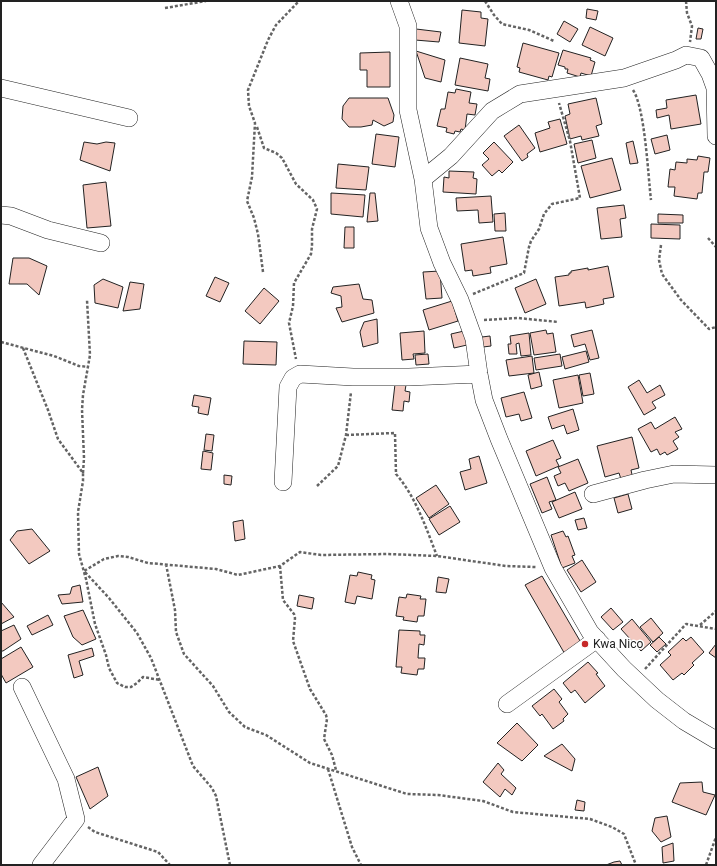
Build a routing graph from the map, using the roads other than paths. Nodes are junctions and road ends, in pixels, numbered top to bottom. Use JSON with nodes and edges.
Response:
{"nodes":[{"id":1,"x":399,"y":1,"type":"edge"},
{"id":2,"x":701,"y":57,"type":"edge"},
{"id":3,"x":1,"y":88,"type":"edge"},
{"id":4,"x":129,"y":118,"type":"dead end"},
{"id":5,"x":716,"y":136,"type":"edge"},
{"id":6,"x":423,"y":179,"type":"junction"},
{"id":7,"x":1,"y":215,"type":"edge"},
{"id":8,"x":101,"y":243,"type":"dead end"},
{"id":9,"x":479,"y":374,"type":"junction"},
{"id":10,"x":716,"y":475,"type":"edge"},
{"id":11,"x":283,"y":482,"type":"dead end"},
{"id":12,"x":593,"y":494,"type":"dead end"},
{"id":13,"x":597,"y":639,"type":"junction"},
{"id":14,"x":22,"y":687,"type":"dead end"},
{"id":15,"x":507,"y":704,"type":"dead end"},
{"id":16,"x":716,"y":740,"type":"edge"},
{"id":17,"x":41,"y":865,"type":"edge"}],
"edges":[{"from":1,"to":6,"type":"street"},
{"from":2,"to":5,"type":"street"},
{"from":2,"to":6,"type":"street"},
{"from":3,"to":4,"type":"street"},
{"from":6,"to":9,"type":"street"},
{"from":7,"to":8,"type":"street"},
{"from":9,"to":11,"type":"street"},
{"from":9,"to":13,"type":"street"},
{"from":10,"to":12,"type":"street"},
{"from":13,"to":15,"type":"street"},
{"from":13,"to":16,"type":"street"},
{"from":14,"to":17,"type":"street"}]}
